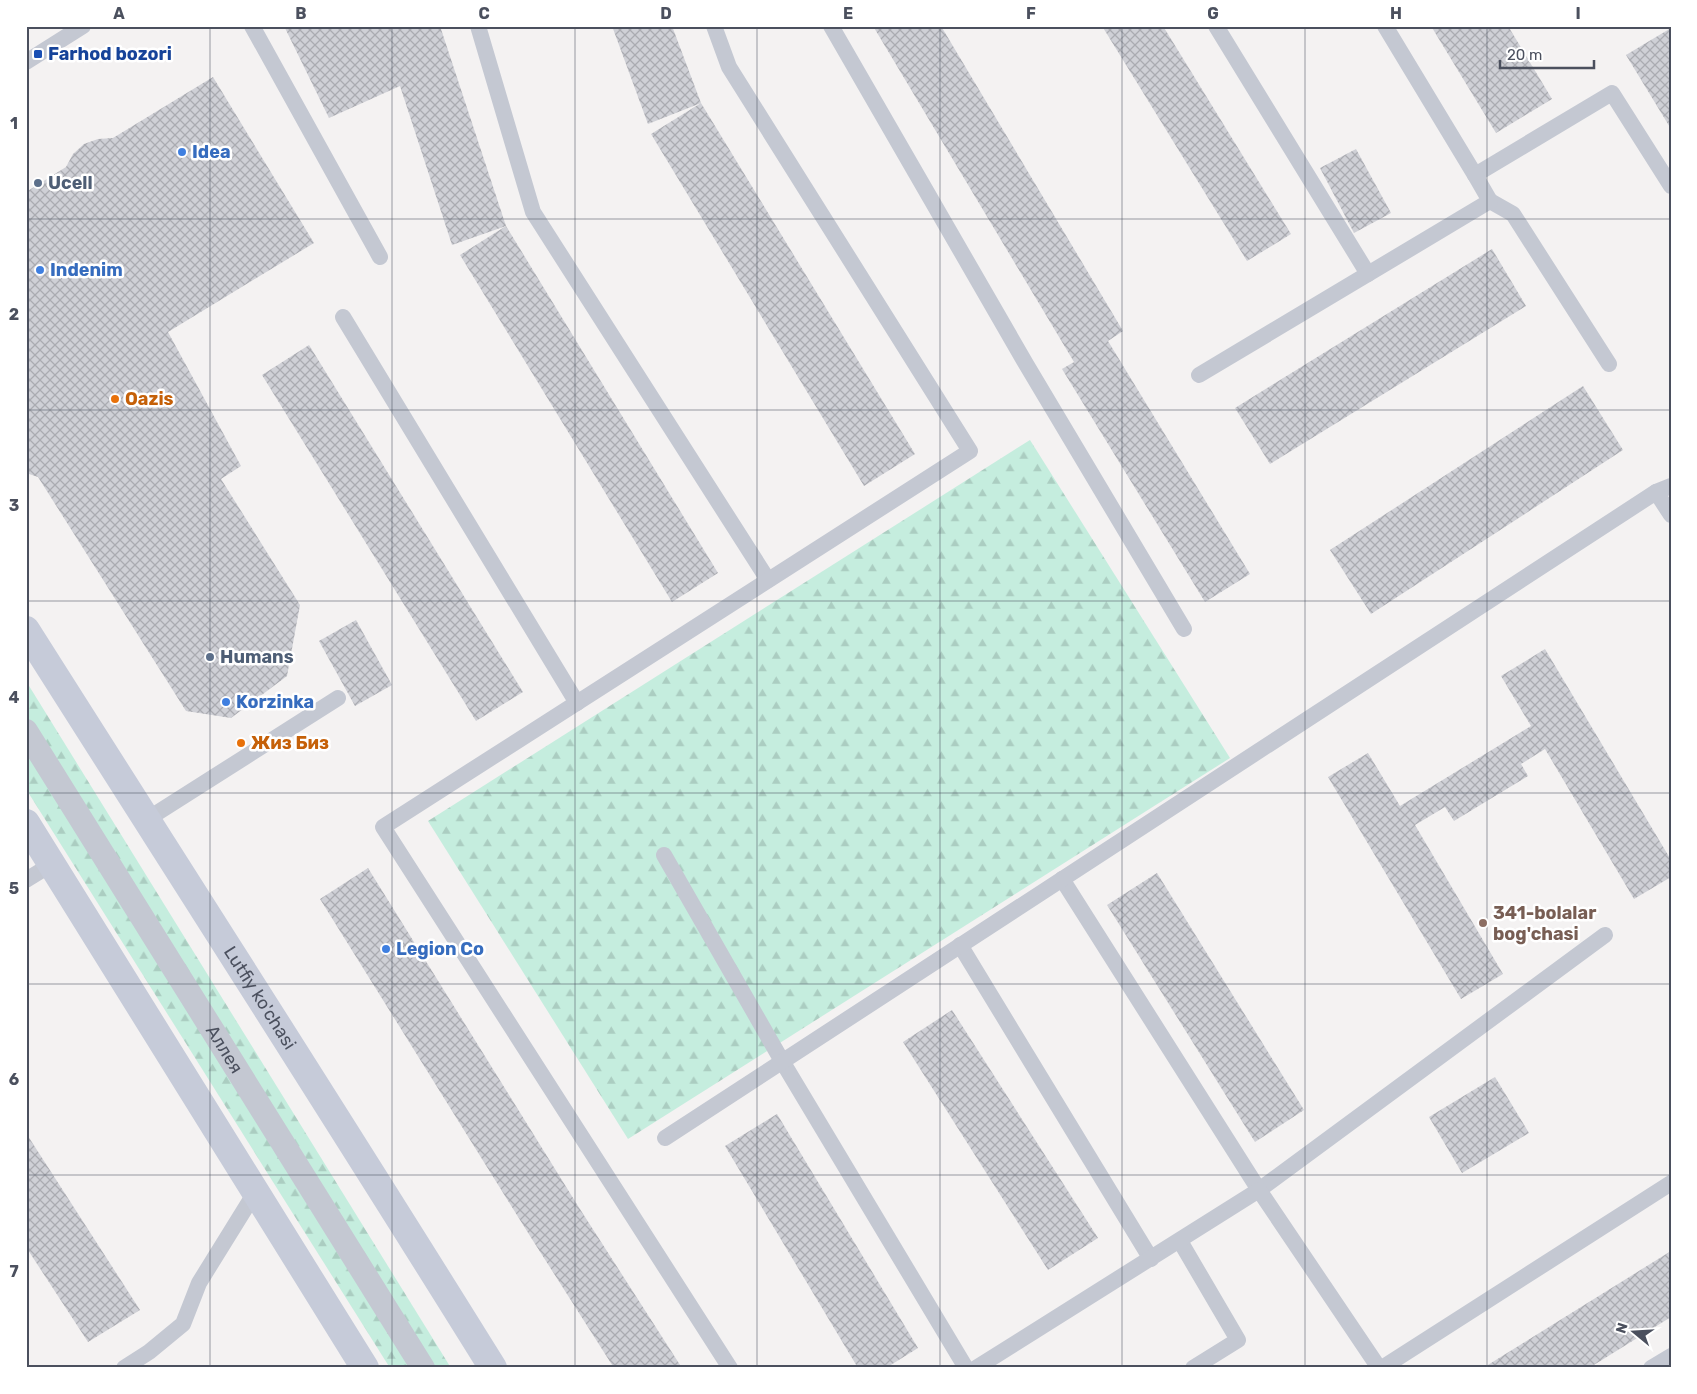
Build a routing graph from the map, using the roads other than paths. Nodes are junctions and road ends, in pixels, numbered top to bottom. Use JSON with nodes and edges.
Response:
{"nodes":[{"id":1,"x":83,"y":26,"type":"edge"},
{"id":2,"x":252,"y":26,"type":"edge"},
{"id":3,"x":478,"y":26,"type":"edge"},
{"id":4,"x":714,"y":26,"type":"edge"},
{"id":5,"x":831,"y":26,"type":"edge"},
{"id":6,"x":1216,"y":26,"type":"edge"},
{"id":7,"x":1385,"y":26,"type":"edge"},
{"id":8,"x":26,"y":62,"type":"edge"},
{"id":9,"x":1475,"y":175,"type":"junction"},
{"id":10,"x":1671,"y":186,"type":"edge"},
{"id":11,"x":1490,"y":201,"type":"junction"},
{"id":12,"x":380,"y":257,"type":"dead end"},
{"id":13,"x":1368,"y":274,"type":"junction"},
{"id":14,"x":343,"y":317,"type":"dead end"},
{"id":15,"x":1608,"y":364,"type":"dead end"},
{"id":16,"x":1199,"y":375,"type":"dead end"},
{"id":17,"x":1663,"y":489,"type":"edge"},
{"id":18,"x":1671,"y":515,"type":"edge"},
{"id":19,"x":768,"y":580,"type":"junction"},
{"id":20,"x":1184,"y":629,"type":"dead end"},
{"id":21,"x":26,"y":630,"type":"edge"},
{"id":22,"x":338,"y":698,"type":"dead end"},
{"id":23,"x":577,"y":703,"type":"junction"},
{"id":24,"x":26,"y":730,"type":"edge"},
{"id":25,"x":146,"y":820,"type":"junction"},
{"id":26,"x":26,"y":824,"type":"edge"},
{"id":27,"x":664,"y":855,"type":"dead end"},
{"id":28,"x":52,"y":864,"type":"junction"},
{"id":29,"x":1062,"y":879,"type":"junction"},
{"id":30,"x":26,"y":880,"type":"edge"},
{"id":31,"x":1605,"y":935,"type":"dead end"},
{"id":32,"x":960,"y":945,"type":"junction"},
{"id":33,"x":782,"y":1061,"type":"junction"},
{"id":34,"x":665,"y":1138,"type":"dead end"},
{"id":35,"x":1671,"y":1183,"type":"edge"},
{"id":36,"x":1259,"y":1190,"type":"junction"},
{"id":37,"x":256,"y":1191,"type":"junction"},
{"id":38,"x":1180,"y":1241,"type":"junction"},
{"id":39,"x":1151,"y":1259,"type":"junction"},
{"id":40,"x":1671,"y":1356,"type":"edge"},
{"id":41,"x":124,"y":1368,"type":"edge"},
{"id":42,"x":365,"y":1368,"type":"edge"},
{"id":43,"x":423,"y":1368,"type":"edge"},
{"id":44,"x":492,"y":1368,"type":"edge"},
{"id":45,"x":730,"y":1368,"type":"edge"},
{"id":46,"x":966,"y":1368,"type":"edge"},
{"id":47,"x":976,"y":1368,"type":"edge"},
{"id":48,"x":1193,"y":1368,"type":"edge"},
{"id":49,"x":1381,"y":1368,"type":"edge"},
{"id":50,"x":1651,"y":1368,"type":"edge"}],
"edges":[{"from":1,"to":8,"type":"lane"},
{"from":2,"to":12,"type":"lane"},
{"from":3,"to":19,"type":"lane"},
{"from":4,"to":19,"type":"lane"},
{"from":5,"to":20,"type":"lane"},
{"from":6,"to":13,"type":"lane"},
{"from":7,"to":9,"type":"lane"},
{"from":9,"to":10,"type":"lane"},
{"from":9,"to":11,"type":"lane"},
{"from":11,"to":13,"type":"lane"},
{"from":11,"to":15,"type":"lane"},
{"from":13,"to":16,"type":"lane"},
{"from":14,"to":23,"type":"lane"},
{"from":17,"to":18,"type":"lane"},
{"from":17,"to":29,"type":"lane"},
{"from":19,"to":23,"type":"lane"},
{"from":21,"to":25,"type":"main road","name":"Lutfiy ko'chasi"},
{"from":22,"to":25,"type":"lane"},
{"from":23,"to":45,"type":"lane"},
{"from":24,"to":43,"type":"street","name":"Аллея"},
{"from":25,"to":44,"type":"main road","name":"Lutfiy ko'chasi"},
{"from":26,"to":28,"type":"main road"},
{"from":27,"to":33,"type":"lane"},
{"from":28,"to":30,"type":"lane"},
{"from":28,"to":37,"type":"main road"},
{"from":29,"to":32,"type":"lane"},
{"from":29,"to":36,"type":"lane"},
{"from":31,"to":36,"type":"lane"},
{"from":32,"to":33,"type":"lane"},
{"from":32,"to":39,"type":"lane"},
{"from":33,"to":34,"type":"lane"},
{"from":33,"to":46,"type":"lane"},
{"from":35,"to":49,"type":"lane"},
{"from":36,"to":38,"type":"lane"},
{"from":36,"to":49,"type":"lane"},
{"from":37,"to":41,"type":"lane"},
{"from":37,"to":42,"type":"main road"},
{"from":38,"to":39,"type":"lane"},
{"from":38,"to":48,"type":"lane"},
{"from":39,"to":47,"type":"lane"},
{"from":40,"to":50,"type":"lane"}]}
